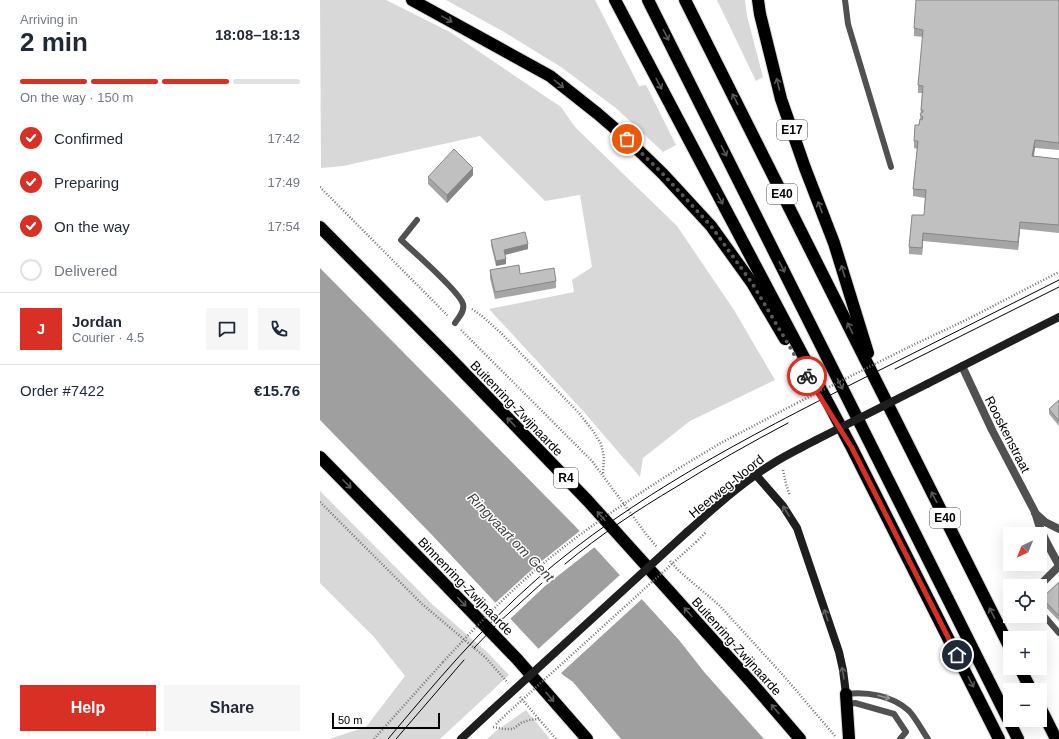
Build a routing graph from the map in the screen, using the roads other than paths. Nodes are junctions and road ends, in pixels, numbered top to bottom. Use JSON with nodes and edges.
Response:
{"nodes":[{"id":1,"x":412,"y":0,"type":"edge"},
{"id":2,"x":615,"y":0,"type":"edge"},
{"id":3,"x":648,"y":0,"type":"edge"},
{"id":4,"x":685,"y":0,"type":"edge"},
{"id":5,"x":758,"y":0,"type":"edge"},
{"id":6,"x":845,"y":0,"type":"edge"},
{"id":7,"x":891,"y":167,"type":"dead end"},
{"id":8,"x":417,"y":220,"type":"dead end"},
{"id":9,"x":320,"y":228,"type":"edge"},
{"id":10,"x":1059,"y":317,"type":"edge"},
{"id":11,"x":455,"y":324,"type":"road end"},
{"id":12,"x":962,"y":366,"type":"junction"},
{"id":13,"x":880,"y":388,"type":"junction"},
{"id":14,"x":852,"y":448,"type":"junction"},
{"id":15,"x":320,"y":457,"type":"edge"},
{"id":16,"x":756,"y":475,"type":"junction"},
{"id":17,"x":1034,"y":512,"type":"junction"},
{"id":18,"x":1059,"y":529,"type":"edge"},
{"id":19,"x":1059,"y":565,"type":"edge"},
{"id":20,"x":1046,"y":579,"type":"edge"},
{"id":21,"x":1047,"y":619,"type":"edge"},
{"id":22,"x":1059,"y":633,"type":"edge"},
{"id":23,"x":1003,"y":634,"type":"edge"},
{"id":24,"x":846,"y":699,"type":"junction"},
{"id":25,"x":1047,"y":721,"type":"edge"},
{"id":26,"x":461,"y":739,"type":"edge"},
{"id":27,"x":586,"y":739,"type":"edge"},
{"id":28,"x":800,"y":739,"type":"edge"},
{"id":29,"x":849,"y":739,"type":"edge"},
{"id":30,"x":900,"y":739,"type":"edge"},
{"id":31,"x":928,"y":739,"type":"edge"},
{"id":32,"x":1000,"y":739,"type":"edge"},
{"id":33,"x":1018,"y":739,"type":"edge"},
{"id":34,"x":1056,"y":739,"type":"edge"}],
"edges":[{"from":1,"to":14,"type":"highway","one_way":true},
{"from":2,"to":14,"type":"highway","one_way":true},
{"from":3,"to":33,"type":"highway","number":"E40","one_way":true},
{"from":13,"to":4,"type":"highway","number":"E40","one_way":true},
{"from":13,"to":5,"type":"highway","number":"E17","one_way":true},
{"from":6,"to":7,"type":"lane"},
{"from":8,"to":11,"type":"lane"},
{"from":28,"to":9,"type":"highway","name":"Buitenring-Zwijnaarde","number":"R4","one_way":true},
{"from":10,"to":12,"type":"street","name":"Heerweg-Noord"},
{"from":12,"to":16,"type":"street","name":"Heerweg-Noord","bridge":true},
{"from":12,"to":17,"type":"street","name":"Rooskenstraat"},
{"from":23,"to":13,"type":"highway","number":"E40","one_way":true},
{"from":14,"to":32,"type":"highway","one_way":true},
{"from":15,"to":27,"type":"highway","name":"Binnenring-Zwijnaarde","one_way":true},
{"from":24,"to":16,"type":"street","one_way":true},
{"from":16,"to":26,"type":"street","name":"Heerweg-Noord","bridge":true},
{"from":17,"to":18,"type":"street","name":"Rooskenstraat"},
{"from":17,"to":19,"type":"street","name":"Rooskenstraat"},
{"from":19,"to":20,"type":"street","name":"Rooskenstraat"},
{"from":21,"to":22,"type":"lane"},
{"from":24,"to":29,"type":"highway"},
{"from":24,"to":30,"type":"lane"},
{"from":24,"to":31,"type":"lane","one_way":true},
{"from":25,"to":34,"type":"highway"}]}
